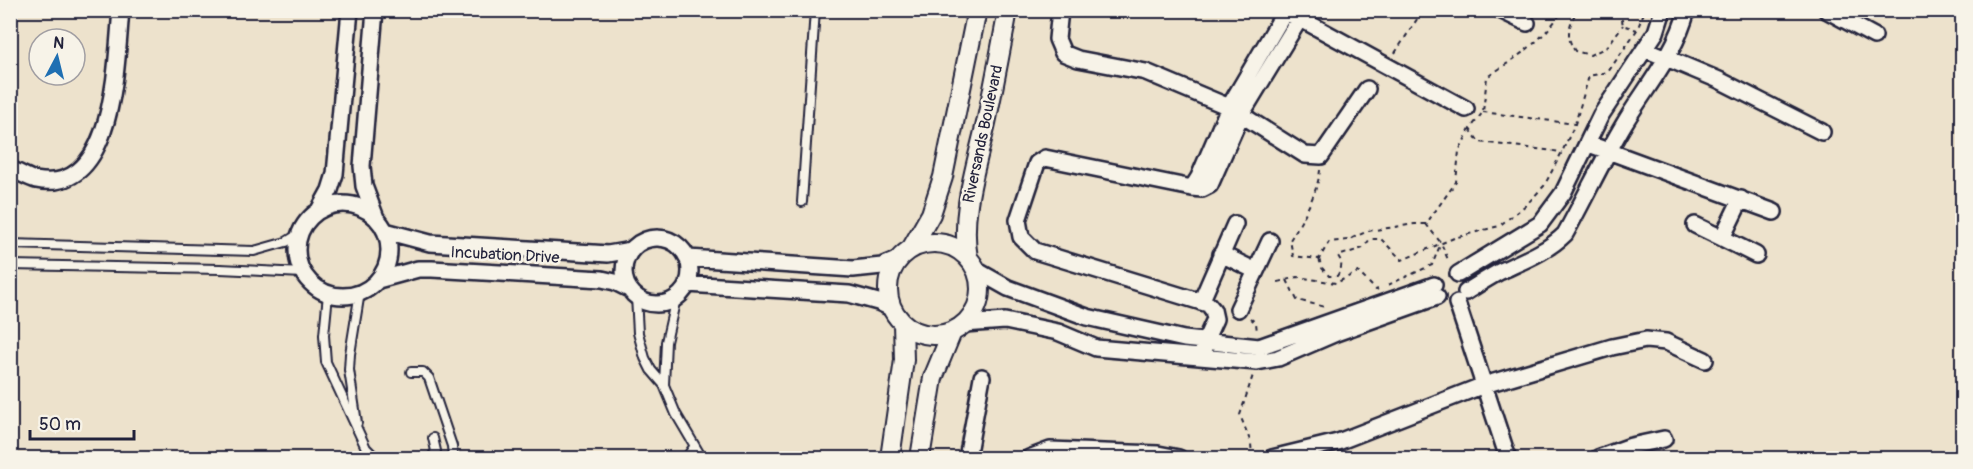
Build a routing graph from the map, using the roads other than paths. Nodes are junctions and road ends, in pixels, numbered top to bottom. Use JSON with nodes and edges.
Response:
{"nodes":[{"id":1,"x":122,"y":10,"type":"edge"},
{"id":2,"x":350,"y":10,"type":"edge"},
{"id":3,"x":375,"y":10,"type":"edge"},
{"id":4,"x":815,"y":10,"type":"edge"},
{"id":5,"x":977,"y":10,"type":"edge"},
{"id":6,"x":1008,"y":10,"type":"edge"},
{"id":7,"x":1060,"y":10,"type":"edge"},
{"id":8,"x":1500,"y":10,"type":"edge"},
{"id":9,"x":1663,"y":10,"type":"edge"},
{"id":10,"x":1687,"y":10,"type":"edge"},
{"id":11,"x":1826,"y":10,"type":"edge"},
{"id":12,"x":1290,"y":13,"type":"edge"},
{"id":13,"x":1527,"y":23,"type":"dead end"},
{"id":14,"x":1874,"y":36,"type":"dead end"},
{"id":15,"x":1645,"y":49,"type":"junction"},
{"id":16,"x":1666,"y":58,"type":"junction"},
{"id":17,"x":1367,"y":88,"type":"dead end"},
{"id":18,"x":1466,"y":109,"type":"road end"},
{"id":19,"x":1235,"y":111,"type":"junction"},
{"id":20,"x":1822,"y":132,"type":"dead end"},
{"id":21,"x":1588,"y":144,"type":"junction"},
{"id":22,"x":1610,"y":152,"type":"junction"},
{"id":23,"x":10,"y":169,"type":"edge"},
{"id":24,"x":1741,"y":199,"type":"junction"},
{"id":25,"x":802,"y":202,"type":"dead end"},
{"id":26,"x":320,"y":210,"type":"junction"},
{"id":27,"x":1774,"y":212,"type":"dead end"},
{"id":28,"x":1235,"y":224,"type":"dead end"},
{"id":29,"x":381,"y":225,"type":"junction"},
{"id":30,"x":1695,"y":225,"type":"dead end"},
{"id":31,"x":299,"y":234,"type":"junction"},
{"id":32,"x":1722,"y":238,"type":"junction"},
{"id":33,"x":1270,"y":241,"type":"dead end"},
{"id":34,"x":10,"y":244,"type":"edge"},
{"id":35,"x":631,"y":250,"type":"junction"},
{"id":36,"x":905,"y":254,"type":"junction"},
{"id":37,"x":1221,"y":254,"type":"junction"},
{"id":38,"x":1756,"y":255,"type":"dead end"},
{"id":39,"x":688,"y":258,"type":"junction"},
{"id":40,"x":972,"y":264,"type":"junction"},
{"id":41,"x":10,"y":265,"type":"edge"},
{"id":42,"x":1256,"y":271,"type":"junction"},
{"id":43,"x":303,"y":273,"type":"junction"},
{"id":44,"x":1456,"y":273,"type":"junction"},
{"id":45,"x":378,"y":280,"type":"junction"},
{"id":46,"x":687,"y":284,"type":"junction"},
{"id":47,"x":1436,"y":291,"type":"junction"},
{"id":48,"x":360,"y":292,"type":"junction"},
{"id":49,"x":633,"y":292,"type":"junction"},
{"id":50,"x":328,"y":294,"type":"junction"},
{"id":51,"x":1462,"y":297,"type":"junction"},
{"id":52,"x":676,"y":298,"type":"junction"},
{"id":53,"x":1201,"y":302,"type":"junction"},
{"id":54,"x":1238,"y":309,"type":"road end"},
{"id":55,"x":898,"y":316,"type":"junction"},
{"id":56,"x":1087,"y":317,"type":"junction"},
{"id":57,"x":958,"y":328,"type":"junction"},
{"id":58,"x":1076,"y":341,"type":"junction"},
{"id":59,"x":1205,"y":341,"type":"junction"},
{"id":60,"x":1258,"y":354,"type":"junction"},
{"id":61,"x":1202,"y":357,"type":"junction"},
{"id":62,"x":1705,"y":360,"type":"dead end"},
{"id":63,"x":411,"y":372,"type":"dead end"},
{"id":64,"x":982,"y":377,"type":"dead end"},
{"id":65,"x":664,"y":385,"type":"junction"},
{"id":66,"x":1484,"y":385,"type":"junction"},
{"id":67,"x":358,"y":430,"type":"junction"},
{"id":68,"x":433,"y":438,"type":"dead end"},
{"id":69,"x":1664,"y":439,"type":"dead end"},
{"id":70,"x":694,"y":447,"type":"junction"},
{"id":71,"x":380,"y":459,"type":"edge"},
{"id":72,"x":431,"y":459,"type":"edge"},
{"id":73,"x":453,"y":459,"type":"edge"},
{"id":74,"x":686,"y":459,"type":"edge"},
{"id":75,"x":702,"y":459,"type":"edge"},
{"id":76,"x":890,"y":459,"type":"edge"},
{"id":77,"x":920,"y":459,"type":"edge"},
{"id":78,"x":967,"y":459,"type":"edge"},
{"id":79,"x":1029,"y":459,"type":"edge"},
{"id":80,"x":1179,"y":459,"type":"edge"},
{"id":81,"x":1272,"y":459,"type":"edge"},
{"id":82,"x":1508,"y":459,"type":"edge"},
{"id":83,"x":1598,"y":459,"type":"edge"}],
"edges":[{"from":1,"to":23,"type":"street"},
{"from":2,"to":26,"type":"street"},
{"from":3,"to":29,"type":"street"},
{"from":4,"to":25,"type":"lane"},
{"from":5,"to":36,"type":"street","name":"Riversands Boulevard"},
{"from":6,"to":40,"type":"street","name":"Riversands Boulevard"},
{"from":7,"to":19,"type":"street"},
{"from":8,"to":13,"type":"street"},
{"from":9,"to":15,"type":"street"},
{"from":10,"to":16,"type":"street"},
{"from":11,"to":14,"type":"street"},
{"from":12,"to":18,"type":"street"},
{"from":12,"to":19,"type":"street"},
{"from":15,"to":16,"type":"street"},
{"from":15,"to":21,"type":"street"},
{"from":16,"to":20,"type":"street"},
{"from":16,"to":22,"type":"street"},
{"from":17,"to":19,"type":"street"},
{"from":19,"to":53,"type":"street"},
{"from":21,"to":22,"type":"street"},
{"from":21,"to":44,"type":"street"},
{"from":22,"to":24,"type":"street"},
{"from":22,"to":51,"type":"street"},
{"from":24,"to":27,"type":"street"},
{"from":24,"to":32,"type":"street"},
{"from":26,"to":29,"type":"street"},
{"from":26,"to":31,"type":"street"},
{"from":28,"to":37,"type":"street"},
{"from":29,"to":35,"type":"street","name":"Incubation Drive"},
{"from":29,"to":45,"type":"street"},
{"from":30,"to":32,"type":"street"},
{"from":31,"to":34,"type":"lane"},
{"from":31,"to":43,"type":"street"},
{"from":32,"to":38,"type":"street"},
{"from":33,"to":42,"type":"street"},
{"from":35,"to":39,"type":"street"},
{"from":35,"to":49,"type":"street"},
{"from":36,"to":39,"type":"street"},
{"from":36,"to":40,"type":"street"},
{"from":36,"to":55,"type":"street"},
{"from":37,"to":42,"type":"street"},
{"from":37,"to":53,"type":"street"},
{"from":39,"to":46,"type":"street"},
{"from":40,"to":56,"type":"street"},
{"from":40,"to":57,"type":"street"},
{"from":41,"to":43,"type":"lane"},
{"from":42,"to":54,"type":"street"},
{"from":43,"to":50,"type":"street"},
{"from":44,"to":47,"type":"street"},
{"from":44,"to":51,"type":"street"},
{"from":45,"to":48,"type":"street"},
{"from":45,"to":49,"type":"street","name":"Incubation Drive"},
{"from":46,"to":52,"type":"street"},
{"from":46,"to":55,"type":"street"},
{"from":47,"to":51,"type":"street"},
{"from":47,"to":60,"type":"street"},
{"from":48,"to":50,"type":"street"},
{"from":48,"to":67,"type":"lane"},
{"from":49,"to":52,"type":"street"},
{"from":49,"to":65,"type":"lane"},
{"from":50,"to":67,"type":"lane"},
{"from":51,"to":66,"type":"street"},
{"from":52,"to":65,"type":"lane"},
{"from":53,"to":59,"type":"street"},
{"from":55,"to":57,"type":"street"},
{"from":55,"to":76,"type":"street"},
{"from":56,"to":58,"type":"street"},
{"from":56,"to":59,"type":"street"},
{"from":57,"to":58,"type":"street"},
{"from":57,"to":77,"type":"street"},
{"from":58,"to":61,"type":"street"},
{"from":59,"to":60,"type":"street"},
{"from":59,"to":61,"type":"street"},
{"from":60,"to":61,"type":"street"},
{"from":62,"to":66,"type":"street"},
{"from":63,"to":73,"type":"lane"},
{"from":64,"to":78,"type":"street"},
{"from":65,"to":70,"type":"lane"},
{"from":66,"to":81,"type":"street"},
{"from":66,"to":82,"type":"street"},
{"from":67,"to":71,"type":"lane"},
{"from":68,"to":72,"type":"lane"},
{"from":69,"to":83,"type":"street"},
{"from":70,"to":74,"type":"lane"},
{"from":70,"to":75,"type":"lane"},
{"from":79,"to":80,"type":"street"}]}
